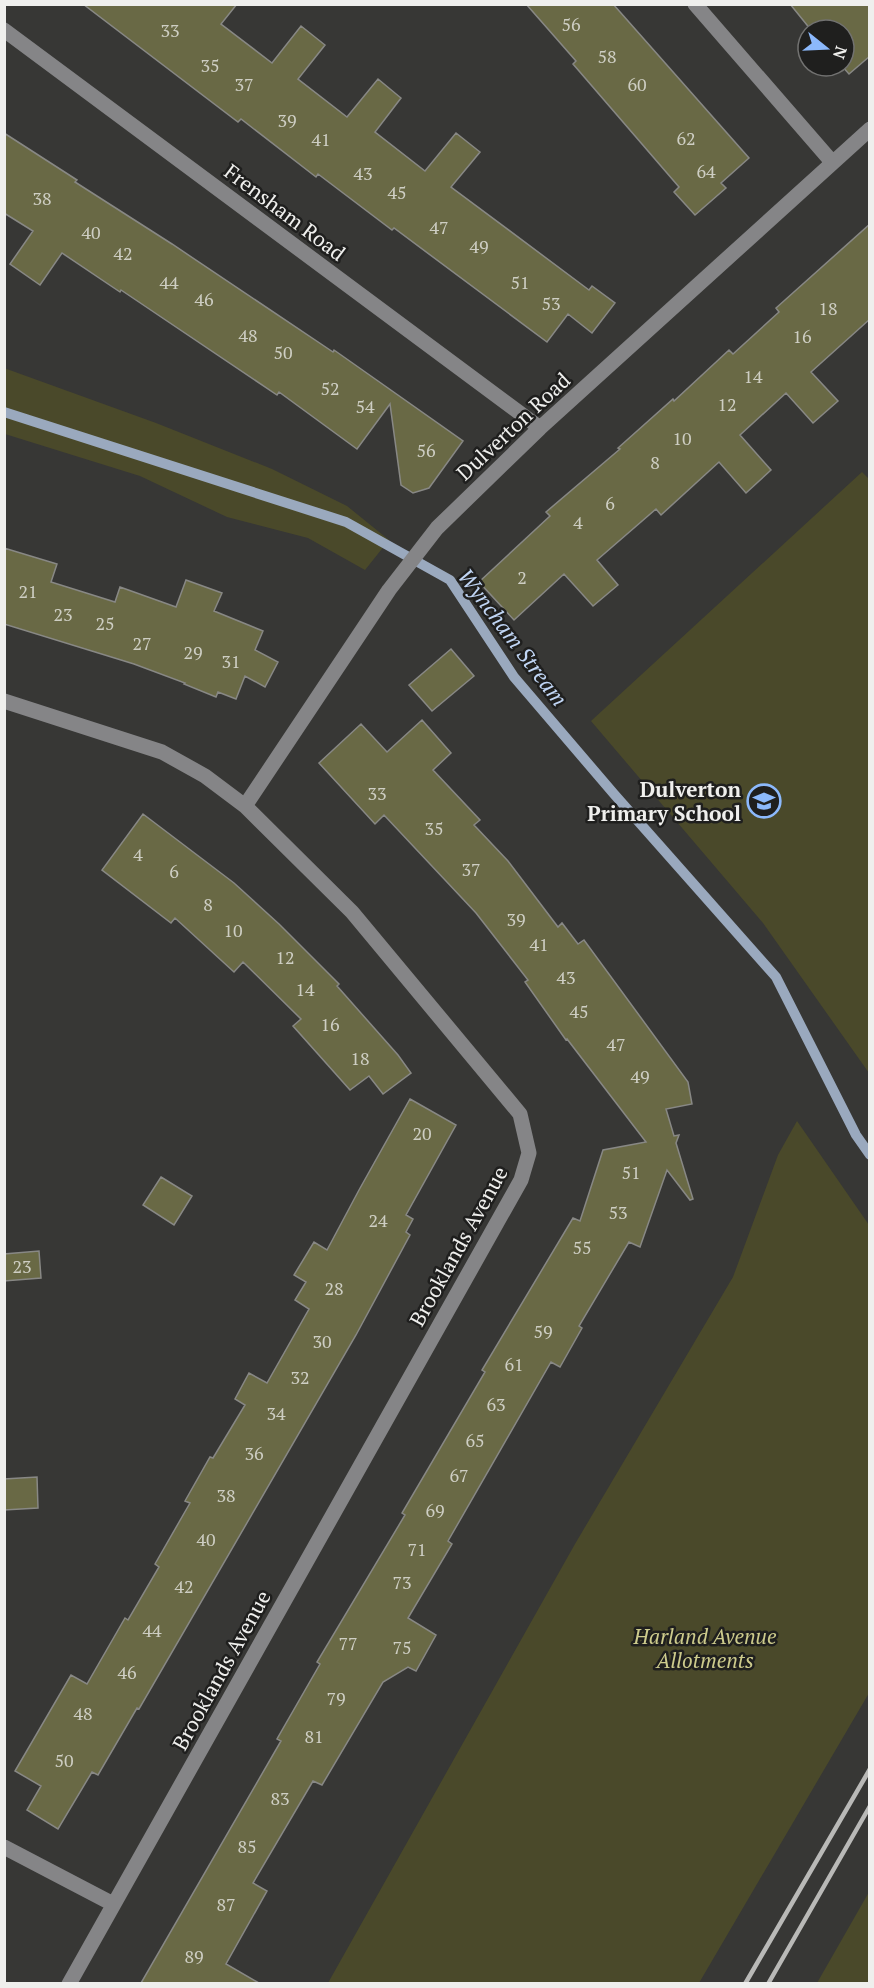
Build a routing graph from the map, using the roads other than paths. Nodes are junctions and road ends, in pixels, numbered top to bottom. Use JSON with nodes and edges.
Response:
{"nodes":[{"id":1,"x":694,"y":4,"type":"edge"},
{"id":2,"x":4,"y":30,"type":"edge"},
{"id":3,"x":870,"y":129,"type":"edge"},
{"id":4,"x":832,"y":162,"type":"junction"},
{"id":5,"x":540,"y":428,"type":"junction"},
{"id":6,"x":4,"y":701,"type":"edge"},
{"id":7,"x":245,"y":806,"type":"junction"},
{"id":8,"x":4,"y":1847,"type":"edge"},
{"id":9,"x":113,"y":1904,"type":"junction"},
{"id":10,"x":69,"y":1983,"type":"edge"}],
"edges":[{"from":1,"to":4,"type":"street"},
{"from":2,"to":5,"type":"street","name":"Frensham Road"},
{"from":3,"to":4,"type":"street","name":"Dulverton Road"},
{"from":4,"to":5,"type":"street","name":"Dulverton Road"},
{"from":5,"to":7,"type":"street","name":"Dulverton Road"},
{"from":6,"to":7,"type":"street","name":"Brooklands Avenue"},
{"from":7,"to":9,"type":"street","name":"Brooklands Avenue"},
{"from":8,"to":9,"type":"street"},
{"from":9,"to":10,"type":"street","name":"Brooklands Avenue"}]}
